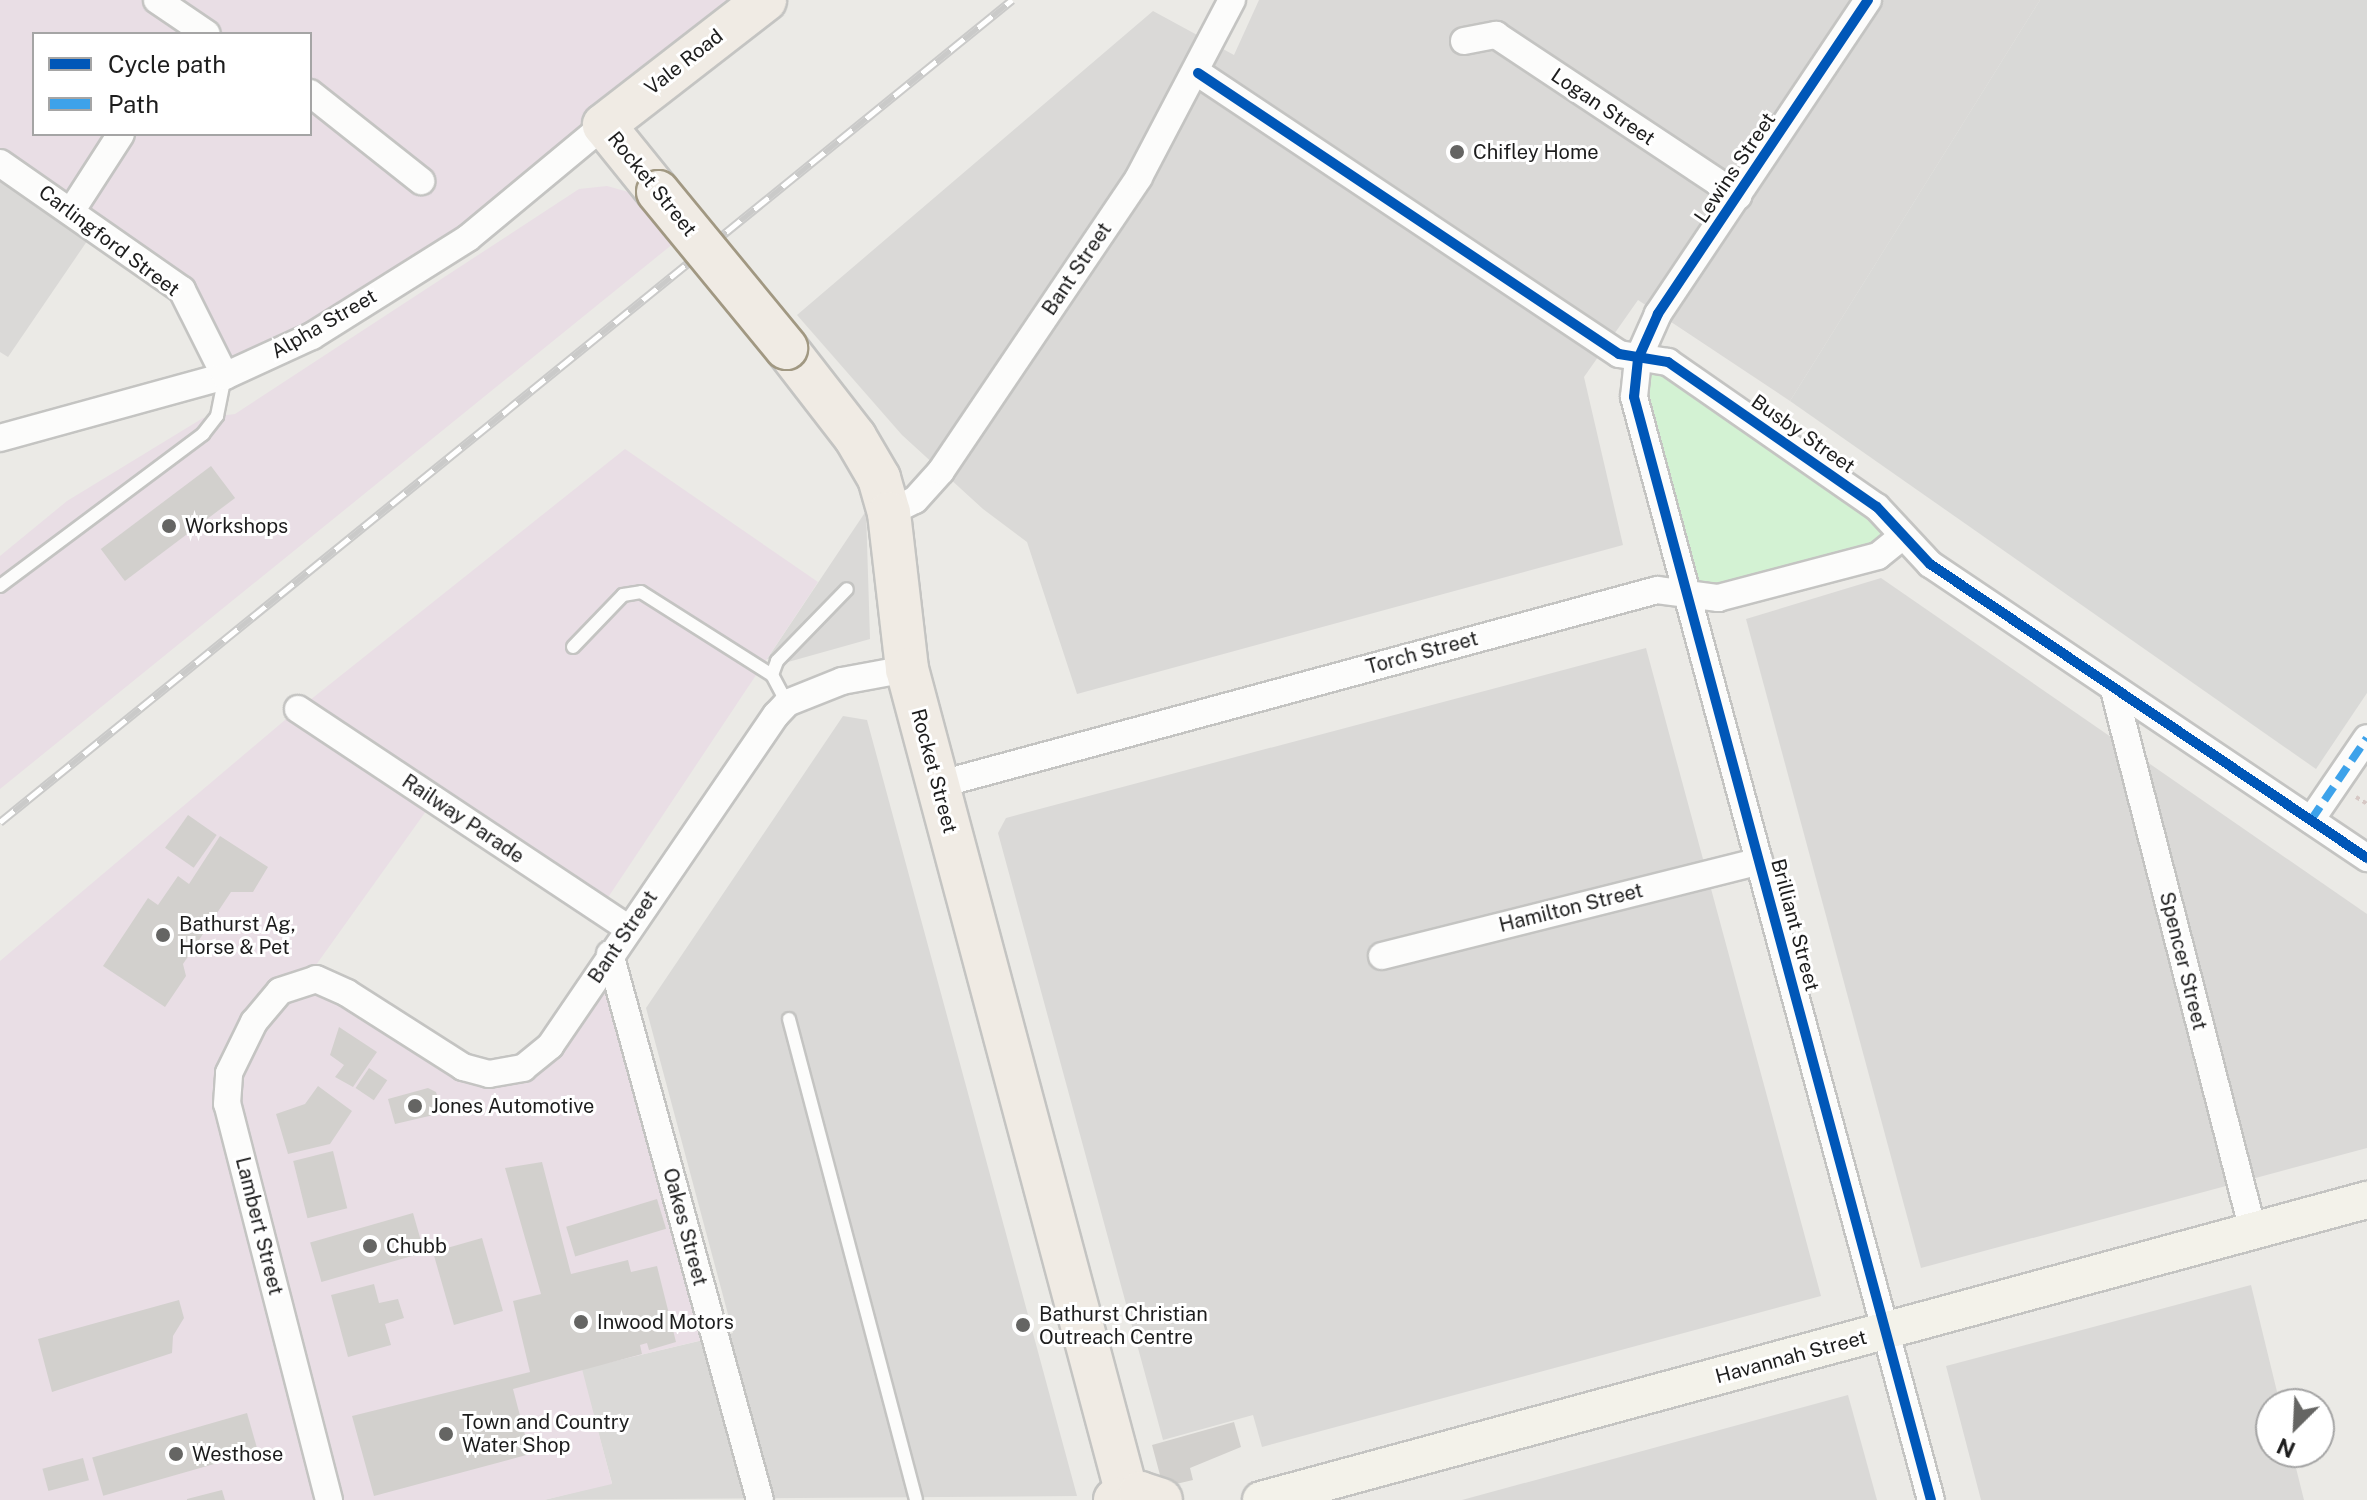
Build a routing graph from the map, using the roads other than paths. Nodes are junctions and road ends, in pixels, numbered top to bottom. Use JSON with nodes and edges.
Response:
{"nodes":[{"id":1,"x":157,"y":0,"type":"edge"},
{"id":2,"x":765,"y":0,"type":"edge"},
{"id":3,"x":1232,"y":0,"type":"edge"},
{"id":4,"x":1868,"y":0,"type":"edge"},
{"id":5,"x":195,"y":31,"type":"edge"},
{"id":6,"x":1464,"y":41,"type":"dead end"},
{"id":7,"x":1198,"y":73,"type":"junction"},
{"id":8,"x":312,"y":95,"type":"edge"},
{"id":9,"x":604,"y":125,"type":"junction"},
{"id":10,"x":120,"y":136,"type":"edge"},
{"id":11,"x":0,"y":163,"type":"edge"},
{"id":12,"x":421,"y":181,"type":"dead end"},
{"id":13,"x":1738,"y":196,"type":"junction"},
{"id":14,"x":72,"y":210,"type":"junction"},
{"id":15,"x":1638,"y":359,"type":"junction"},
{"id":16,"x":225,"y":376,"type":"junction"},
{"id":17,"x":0,"y":438,"type":"edge"},
{"id":18,"x":889,"y":513,"type":"junction"},
{"id":19,"x":1903,"y":536,"type":"junction"},
{"id":20,"x":0,"y":586,"type":"edge"},
{"id":21,"x":847,"y":589,"type":"dead end"},
{"id":22,"x":1688,"y":593,"type":"junction"},
{"id":23,"x":573,"y":647,"type":"dead end"},
{"id":24,"x":907,"y":669,"type":"junction"},
{"id":25,"x":772,"y":675,"type":"junction"},
{"id":26,"x":2114,"y":690,"type":"junction"},
{"id":27,"x":787,"y":703,"type":"junction"},
{"id":28,"x":298,"y":709,"type":"dead end"},
{"id":29,"x":2367,"y":738,"type":"edge"},
{"id":30,"x":937,"y":785,"type":"junction"},
{"id":31,"x":2311,"y":820,"type":"junction"},
{"id":32,"x":2367,"y":858,"type":"edge"},
{"id":33,"x":1759,"y":861,"type":"junction"},
{"id":34,"x":627,"y":928,"type":"junction"},
{"id":35,"x":610,"y":954,"type":"junction"},
{"id":36,"x":1382,"y":956,"type":"dead end"},
{"id":37,"x":305,"y":980,"type":"joint"},
{"id":38,"x":789,"y":1019,"type":"dead end"},
{"id":39,"x":2367,"y":1200,"type":"edge"},
{"id":40,"x":2253,"y":1231,"type":"junction"},
{"id":41,"x":1886,"y":1331,"type":"junction"},
{"id":42,"x":1134,"y":1498,"type":"edge"},
{"id":43,"x":329,"y":1500,"type":"edge"},
{"id":44,"x":760,"y":1500,"type":"edge"},
{"id":45,"x":916,"y":1500,"type":"edge"},
{"id":46,"x":1261,"y":1500,"type":"edge"},
{"id":47,"x":1931,"y":1500,"type":"edge"}],
"edges":[{"from":1,"to":5,"type":"street"},
{"from":2,"to":9,"type":"main road","name":"Vale Road"},
{"from":3,"to":7,"type":"street","name":"Bant Street"},
{"from":4,"to":13,"type":"street","name":"Lewins Street"},
{"from":6,"to":13,"type":"street","name":"Logan Street"},
{"from":7,"to":15,"type":"street","name":"Busby Street"},
{"from":7,"to":18,"type":"street","name":"Bant Street"},
{"from":8,"to":12,"type":"street"},
{"from":9,"to":16,"type":"street","name":"Alpha Street"},
{"from":9,"to":18,"type":"main road","name":"Rocket Street","bridge":true},
{"from":10,"to":14,"type":"street"},
{"from":11,"to":14,"type":"street","name":"Carlingford Street"},
{"from":13,"to":15,"type":"street","name":"Lewins Street"},
{"from":14,"to":16,"type":"street","name":"Carlingford Street"},
{"from":15,"to":19,"type":"street","name":"Busby Street"},
{"from":15,"to":22,"type":"street","name":"Brilliant Street"},
{"from":16,"to":17,"type":"street","name":"Alpha Street"},
{"from":16,"to":20,"type":"lane"},
{"from":18,"to":24,"type":"main road","name":"Rocket Street"},
{"from":19,"to":22,"type":"street","name":"Torch Street"},
{"from":19,"to":26,"type":"street","name":"Busby Street"},
{"from":21,"to":25,"type":"lane"},
{"from":22,"to":30,"type":"street","name":"Torch Street"},
{"from":22,"to":33,"type":"street","name":"Brilliant Street"},
{"from":23,"to":25,"type":"lane"},
{"from":24,"to":27,"type":"street"},
{"from":24,"to":30,"type":"main road","name":"Rocket Street"},
{"from":25,"to":27,"type":"lane"},
{"from":26,"to":31,"type":"street","name":"Busby Street"},
{"from":26,"to":40,"type":"street","name":"Spencer Street"},
{"from":27,"to":34,"type":"street","name":"Bant Street"},
{"from":28,"to":34,"type":"street","name":"Railway Parade"},
{"from":29,"to":31,"type":"street"},
{"from":30,"to":42,"type":"main road","name":"Rocket Street"},
{"from":31,"to":32,"type":"street","name":"Busby Street"},
{"from":33,"to":36,"type":"street","name":"Hamilton Street"},
{"from":33,"to":41,"type":"street","name":"Brilliant Street"},
{"from":34,"to":35,"type":"street","name":"Bant Street"},
{"from":35,"to":37,"type":"street","name":"Bant Street"},
{"from":35,"to":44,"type":"street","name":"Oakes Street"},
{"from":37,"to":43,"type":"street","name":"Lambert Street"},
{"from":38,"to":45,"type":"lane"},
{"from":39,"to":40,"type":"street","name":"Havannah Street"},
{"from":40,"to":41,"type":"street","name":"Havannah Street"},
{"from":41,"to":46,"type":"street","name":"Havannah Street"},
{"from":41,"to":47,"type":"street","name":"Brilliant Street"}]}
